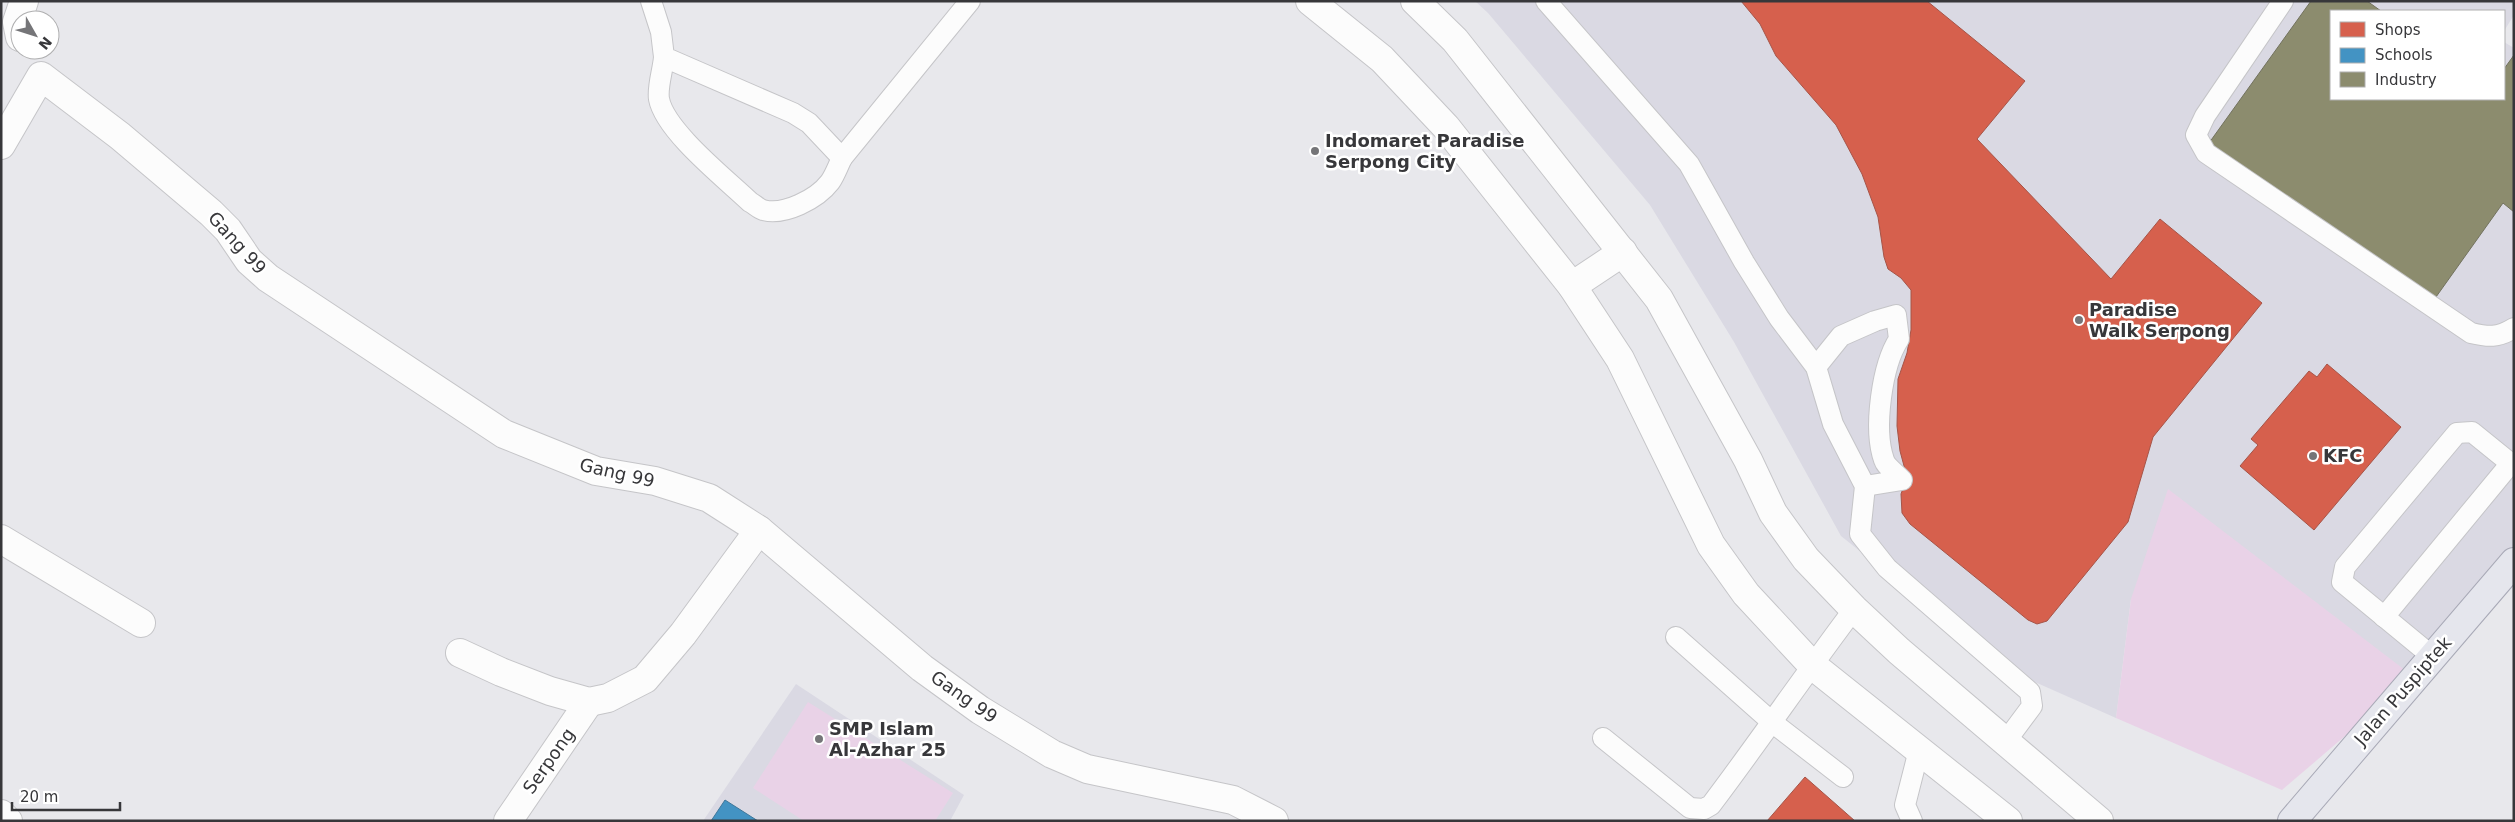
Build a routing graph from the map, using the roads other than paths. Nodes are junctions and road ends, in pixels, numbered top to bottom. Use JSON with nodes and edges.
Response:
{"nodes":[{"id":1,"x":651,"y":1,"type":"edge"},
{"id":2,"x":970,"y":1,"type":"edge"},
{"id":3,"x":1310,"y":1,"type":"edge"},
{"id":4,"x":1415,"y":1,"type":"edge"},
{"id":5,"x":1546,"y":1,"type":"edge"},
{"id":6,"x":2283,"y":1,"type":"edge"},
{"id":7,"x":664,"y":57,"type":"junction"},
{"id":8,"x":32,"y":60,"type":"edge"},
{"id":9,"x":41,"y":76,"type":"junction"},
{"id":10,"x":1,"y":144,"type":"edge"},
{"id":11,"x":842,"y":158,"type":"junction"},
{"id":12,"x":1623,"y":252,"type":"junction"},
{"id":13,"x":1572,"y":286,"type":"junction"},
{"id":14,"x":2514,"y":328,"type":"edge"},
{"id":15,"x":1816,"y":367,"type":"junction"},
{"id":16,"x":2512,"y":465,"type":"edge"},
{"id":17,"x":1866,"y":486,"type":"junction"},
{"id":18,"x":759,"y":530,"type":"junction"},
{"id":19,"x":1,"y":539,"type":"edge"},
{"id":20,"x":2514,"y":562,"type":"edge"},
{"id":21,"x":1854,"y":610,"type":"junction"},
{"id":22,"x":2384,"y":617,"type":"junction"},
{"id":23,"x":141,"y":623,"type":"dead end"},
{"id":24,"x":1676,"y":637,"type":"dead end"},
{"id":25,"x":460,"y":653,"type":"dead end"},
{"id":26,"x":2432,"y":657,"type":"junction"},
{"id":27,"x":1812,"y":665,"type":"junction"},
{"id":28,"x":590,"y":702,"type":"junction"},
{"id":29,"x":1773,"y":723,"type":"junction"},
{"id":30,"x":1603,"y":738,"type":"dead end"},
{"id":31,"x":2006,"y":741,"type":"junction"},
{"id":32,"x":1919,"y":750,"type":"junction"},
{"id":33,"x":1843,"y":777,"type":"dead end"},
{"id":34,"x":1,"y":814,"type":"edge"},
{"id":35,"x":8,"y":821,"type":"edge"},
{"id":36,"x":508,"y":821,"type":"edge"},
{"id":37,"x":1274,"y":821,"type":"edge"},
{"id":38,"x":1912,"y":821,"type":"edge"},
{"id":39,"x":2008,"y":821,"type":"edge"},
{"id":40,"x":2099,"y":821,"type":"edge"},
{"id":41,"x":2292,"y":821,"type":"edge"}],
"edges":[{"from":1,"to":7,"type":"lane"},
{"from":2,"to":11,"type":"lane"},
{"from":3,"to":13,"type":"street"},
{"from":4,"to":12,"type":"street"},
{"from":5,"to":15,"type":"lane"},
{"from":6,"to":14,"type":"lane"},
{"from":7,"to":11,"type":"lane"},
{"from":7,"to":11,"type":"lane"},
{"from":8,"to":9,"type":"street"},
{"from":9,"to":10,"type":"street"},
{"from":9,"to":18,"type":"street","name":"Gang 99"},
{"from":12,"to":13,"type":"street"},
{"from":12,"to":21,"type":"street"},
{"from":13,"to":27,"type":"street"},
{"from":15,"to":17,"type":"lane"},
{"from":15,"to":17,"type":"lane"},
{"from":16,"to":22,"type":"lane"},
{"from":16,"to":22,"type":"lane"},
{"from":17,"to":31,"type":"lane"},
{"from":18,"to":28,"type":"street"},
{"from":18,"to":37,"type":"street","name":"Gang 99"},
{"from":19,"to":23,"type":"street"},
{"from":20,"to":26,"type":"main road","name":"Jalan Puspiptek"},
{"from":21,"to":27,"type":"lane"},
{"from":21,"to":31,"type":"street"},
{"from":22,"to":26,"type":"lane"},
{"from":24,"to":29,"type":"lane"},
{"from":25,"to":28,"type":"street"},
{"from":26,"to":41,"type":"main road","name":"Jalan Puspiptek"},
{"from":27,"to":29,"type":"lane"},
{"from":27,"to":32,"type":"street"},
{"from":28,"to":36,"type":"street","name":"Serpong"},
{"from":29,"to":30,"type":"lane"},
{"from":29,"to":33,"type":"lane"},
{"from":31,"to":40,"type":"street"},
{"from":32,"to":38,"type":"lane"},
{"from":32,"to":39,"type":"street"},
{"from":34,"to":35,"type":"street"}]}
